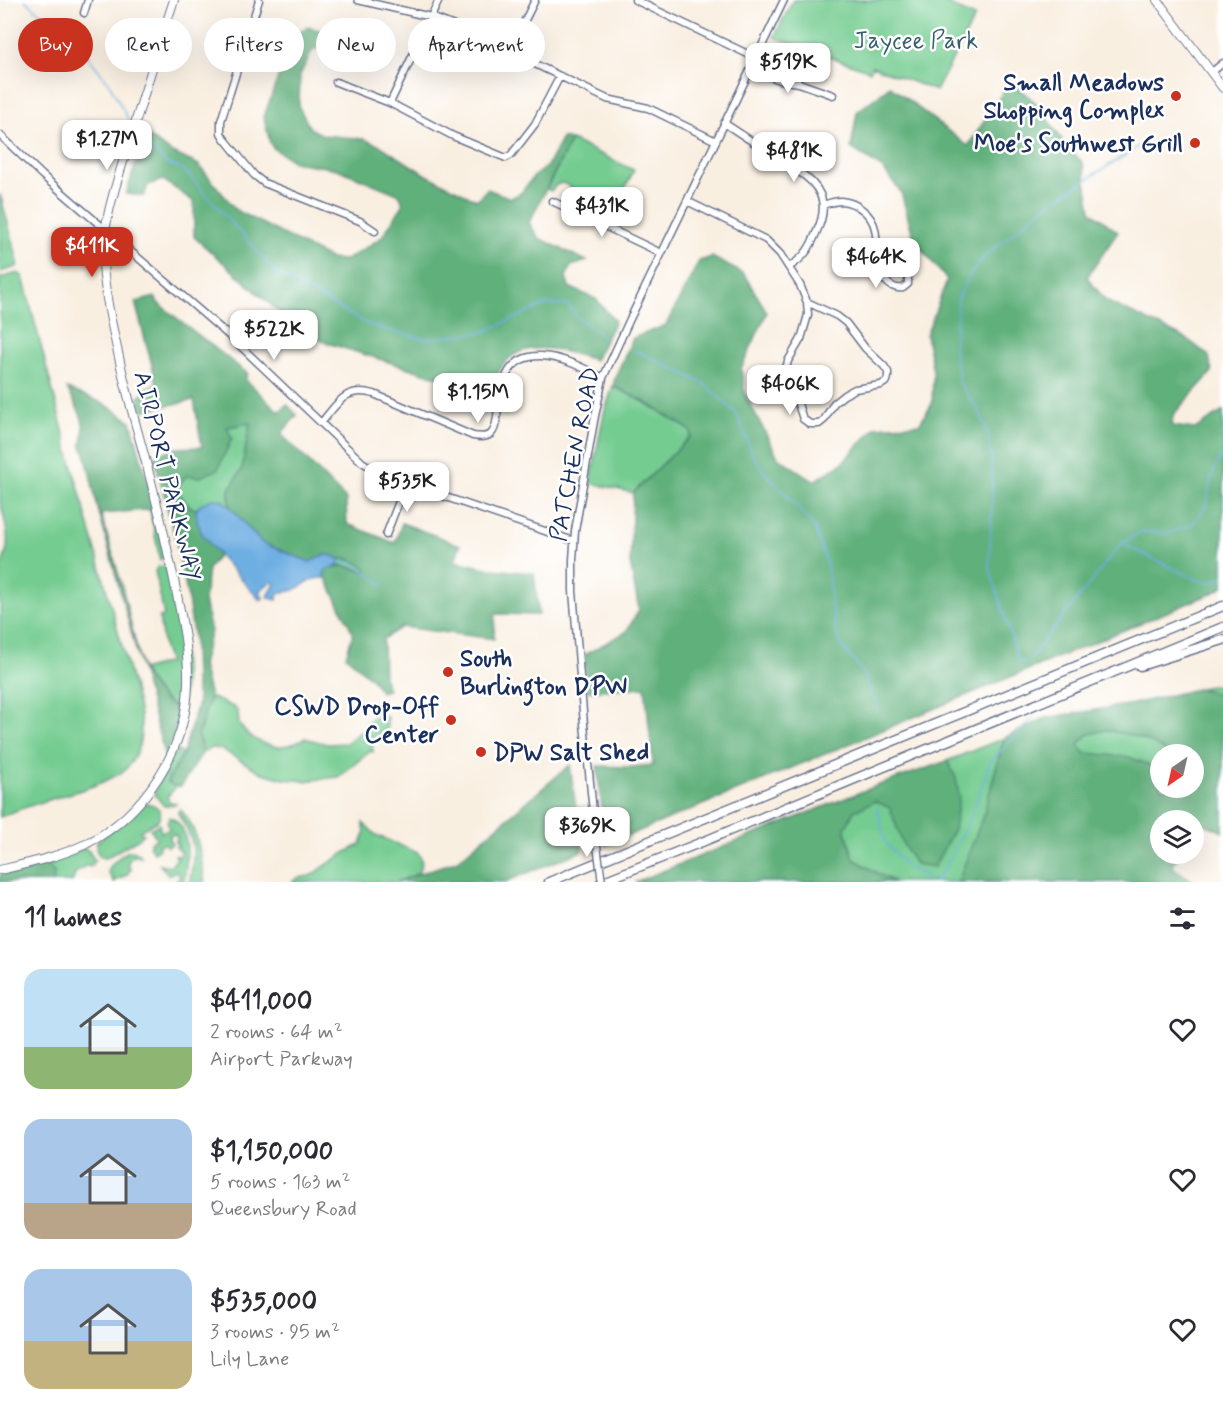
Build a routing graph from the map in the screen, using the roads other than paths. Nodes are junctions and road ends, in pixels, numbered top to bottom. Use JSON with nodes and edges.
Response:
{"nodes":[{"id":1,"x":88,"y":0,"type":"edge"},
{"id":2,"x":174,"y":0,"type":"edge"},
{"id":3,"x":259,"y":0,"type":"edge"},
{"id":4,"x":358,"y":0,"type":"edge"},
{"id":5,"x":439,"y":0,"type":"edge"},
{"id":6,"x":535,"y":0,"type":"edge"},
{"id":7,"x":635,"y":0,"type":"edge"},
{"id":8,"x":655,"y":0,"type":"edge"},
{"id":9,"x":784,"y":0,"type":"edge"},
{"id":10,"x":1157,"y":0,"type":"edge"},
{"id":11,"x":651,"y":8,"type":"junction"},
{"id":12,"x":84,"y":13,"type":"dead end"},
{"id":13,"x":431,"y":16,"type":"junction"},
{"id":14,"x":436,"y":18,"type":"edge"},
{"id":15,"x":526,"y":18,"type":"edge"},
{"id":16,"x":756,"y":58,"type":"junction"},
{"id":17,"x":1223,"y":63,"type":"edge"},
{"id":18,"x":545,"y":69,"type":"edge"},
{"id":19,"x":751,"y":69,"type":"junction"},
{"id":20,"x":1212,"y":72,"type":"junction"},
{"id":21,"x":560,"y":76,"type":"junction"},
{"id":22,"x":336,"y":82,"type":"dead end"},
{"id":23,"x":1223,"y":88,"type":"edge"},
{"id":24,"x":833,"y":95,"type":"dead end"},
{"id":25,"x":390,"y":103,"type":"junction"},
{"id":26,"x":724,"y":123,"type":"junction"},
{"id":27,"x":0,"y":135,"type":"edge"},
{"id":28,"x":716,"y":141,"type":"junction"},
{"id":29,"x":552,"y":201,"type":"dead end"},
{"id":30,"x":687,"y":201,"type":"junction"},
{"id":31,"x":823,"y":205,"type":"junction"},
{"id":32,"x":105,"y":229,"type":"junction"},
{"id":33,"x":375,"y":231,"type":"dead end"},
{"id":34,"x":661,"y":253,"type":"junction"},
{"id":35,"x":789,"y":267,"type":"junction"},
{"id":36,"x":878,"y":269,"type":"junction"},
{"id":37,"x":807,"y":302,"type":"junction"},
{"id":38,"x":603,"y":378,"type":"junction"},
{"id":39,"x":321,"y":423,"type":"junction"},
{"id":40,"x":406,"y":483,"type":"junction"},
{"id":41,"x":386,"y":535,"type":"dead end"},
{"id":42,"x":574,"y":541,"type":"junction"},
{"id":43,"x":1222,"y":607,"type":"edge"},
{"id":44,"x":1223,"y":627,"type":"edge"},
{"id":45,"x":1223,"y":640,"type":"edge"},
{"id":46,"x":1079,"y":686,"type":"junction"},
{"id":47,"x":0,"y":870,"type":"edge"},
{"id":48,"x":549,"y":882,"type":"edge"},
{"id":49,"x":602,"y":882,"type":"edge"}],
"edges":[{"from":1,"to":12,"type":"street"},
{"from":2,"to":32,"type":"main road","name":"AIRPORT PARKWAY"},
{"from":3,"to":33,"type":"street"},
{"from":4,"to":13,"type":"street"},
{"from":5,"to":13,"type":"street"},
{"from":6,"to":15,"type":"street"},
{"from":7,"to":11,"type":"street"},
{"from":8,"to":11,"type":"street"},
{"from":9,"to":16,"type":"street","name":"PATCHEN ROAD"},
{"from":10,"to":20,"type":"main road"},
{"from":11,"to":16,"type":"street"},
{"from":13,"to":14,"type":"street"},
{"from":13,"to":25,"type":"street"},
{"from":16,"to":19,"type":"street","name":"PATCHEN ROAD"},
{"from":17,"to":20,"type":"street"},
{"from":18,"to":21,"type":"street"},
{"from":19,"to":24,"type":"street"},
{"from":19,"to":26,"type":"street","name":"PATCHEN ROAD"},
{"from":20,"to":23,"type":"main road"},
{"from":21,"to":25,"type":"street"},
{"from":21,"to":28,"type":"street"},
{"from":22,"to":25,"type":"street"},
{"from":26,"to":28,"type":"street","name":"PATCHEN ROAD"},
{"from":26,"to":31,"type":"street"},
{"from":27,"to":32,"type":"street"},
{"from":28,"to":30,"type":"street","name":"PATCHEN ROAD"},
{"from":29,"to":34,"type":"street"},
{"from":30,"to":34,"type":"street","name":"PATCHEN ROAD"},
{"from":30,"to":35,"type":"street"},
{"from":31,"to":35,"type":"street"},
{"from":31,"to":36,"type":"street"},
{"from":32,"to":39,"type":"street"},
{"from":32,"to":47,"type":"main road","name":"AIRPORT PARKWAY"},
{"from":34,"to":38,"type":"street","name":"PATCHEN ROAD"},
{"from":35,"to":37,"type":"street"},
{"from":36,"to":36,"type":"street"},
{"from":37,"to":37,"type":"street"},
{"from":38,"to":39,"type":"street"},
{"from":38,"to":42,"type":"street","name":"PATCHEN ROAD"},
{"from":39,"to":40,"type":"street"},
{"from":40,"to":41,"type":"street"},
{"from":40,"to":42,"type":"street"},
{"from":42,"to":49,"type":"street","name":"PATCHEN ROAD","bridge":true},
{"from":43,"to":48,"type":"highway"},
{"from":44,"to":46,"type":"highway"},
{"from":45,"to":46,"type":"highway"},
{"from":46,"to":49,"type":"highway"}]}
